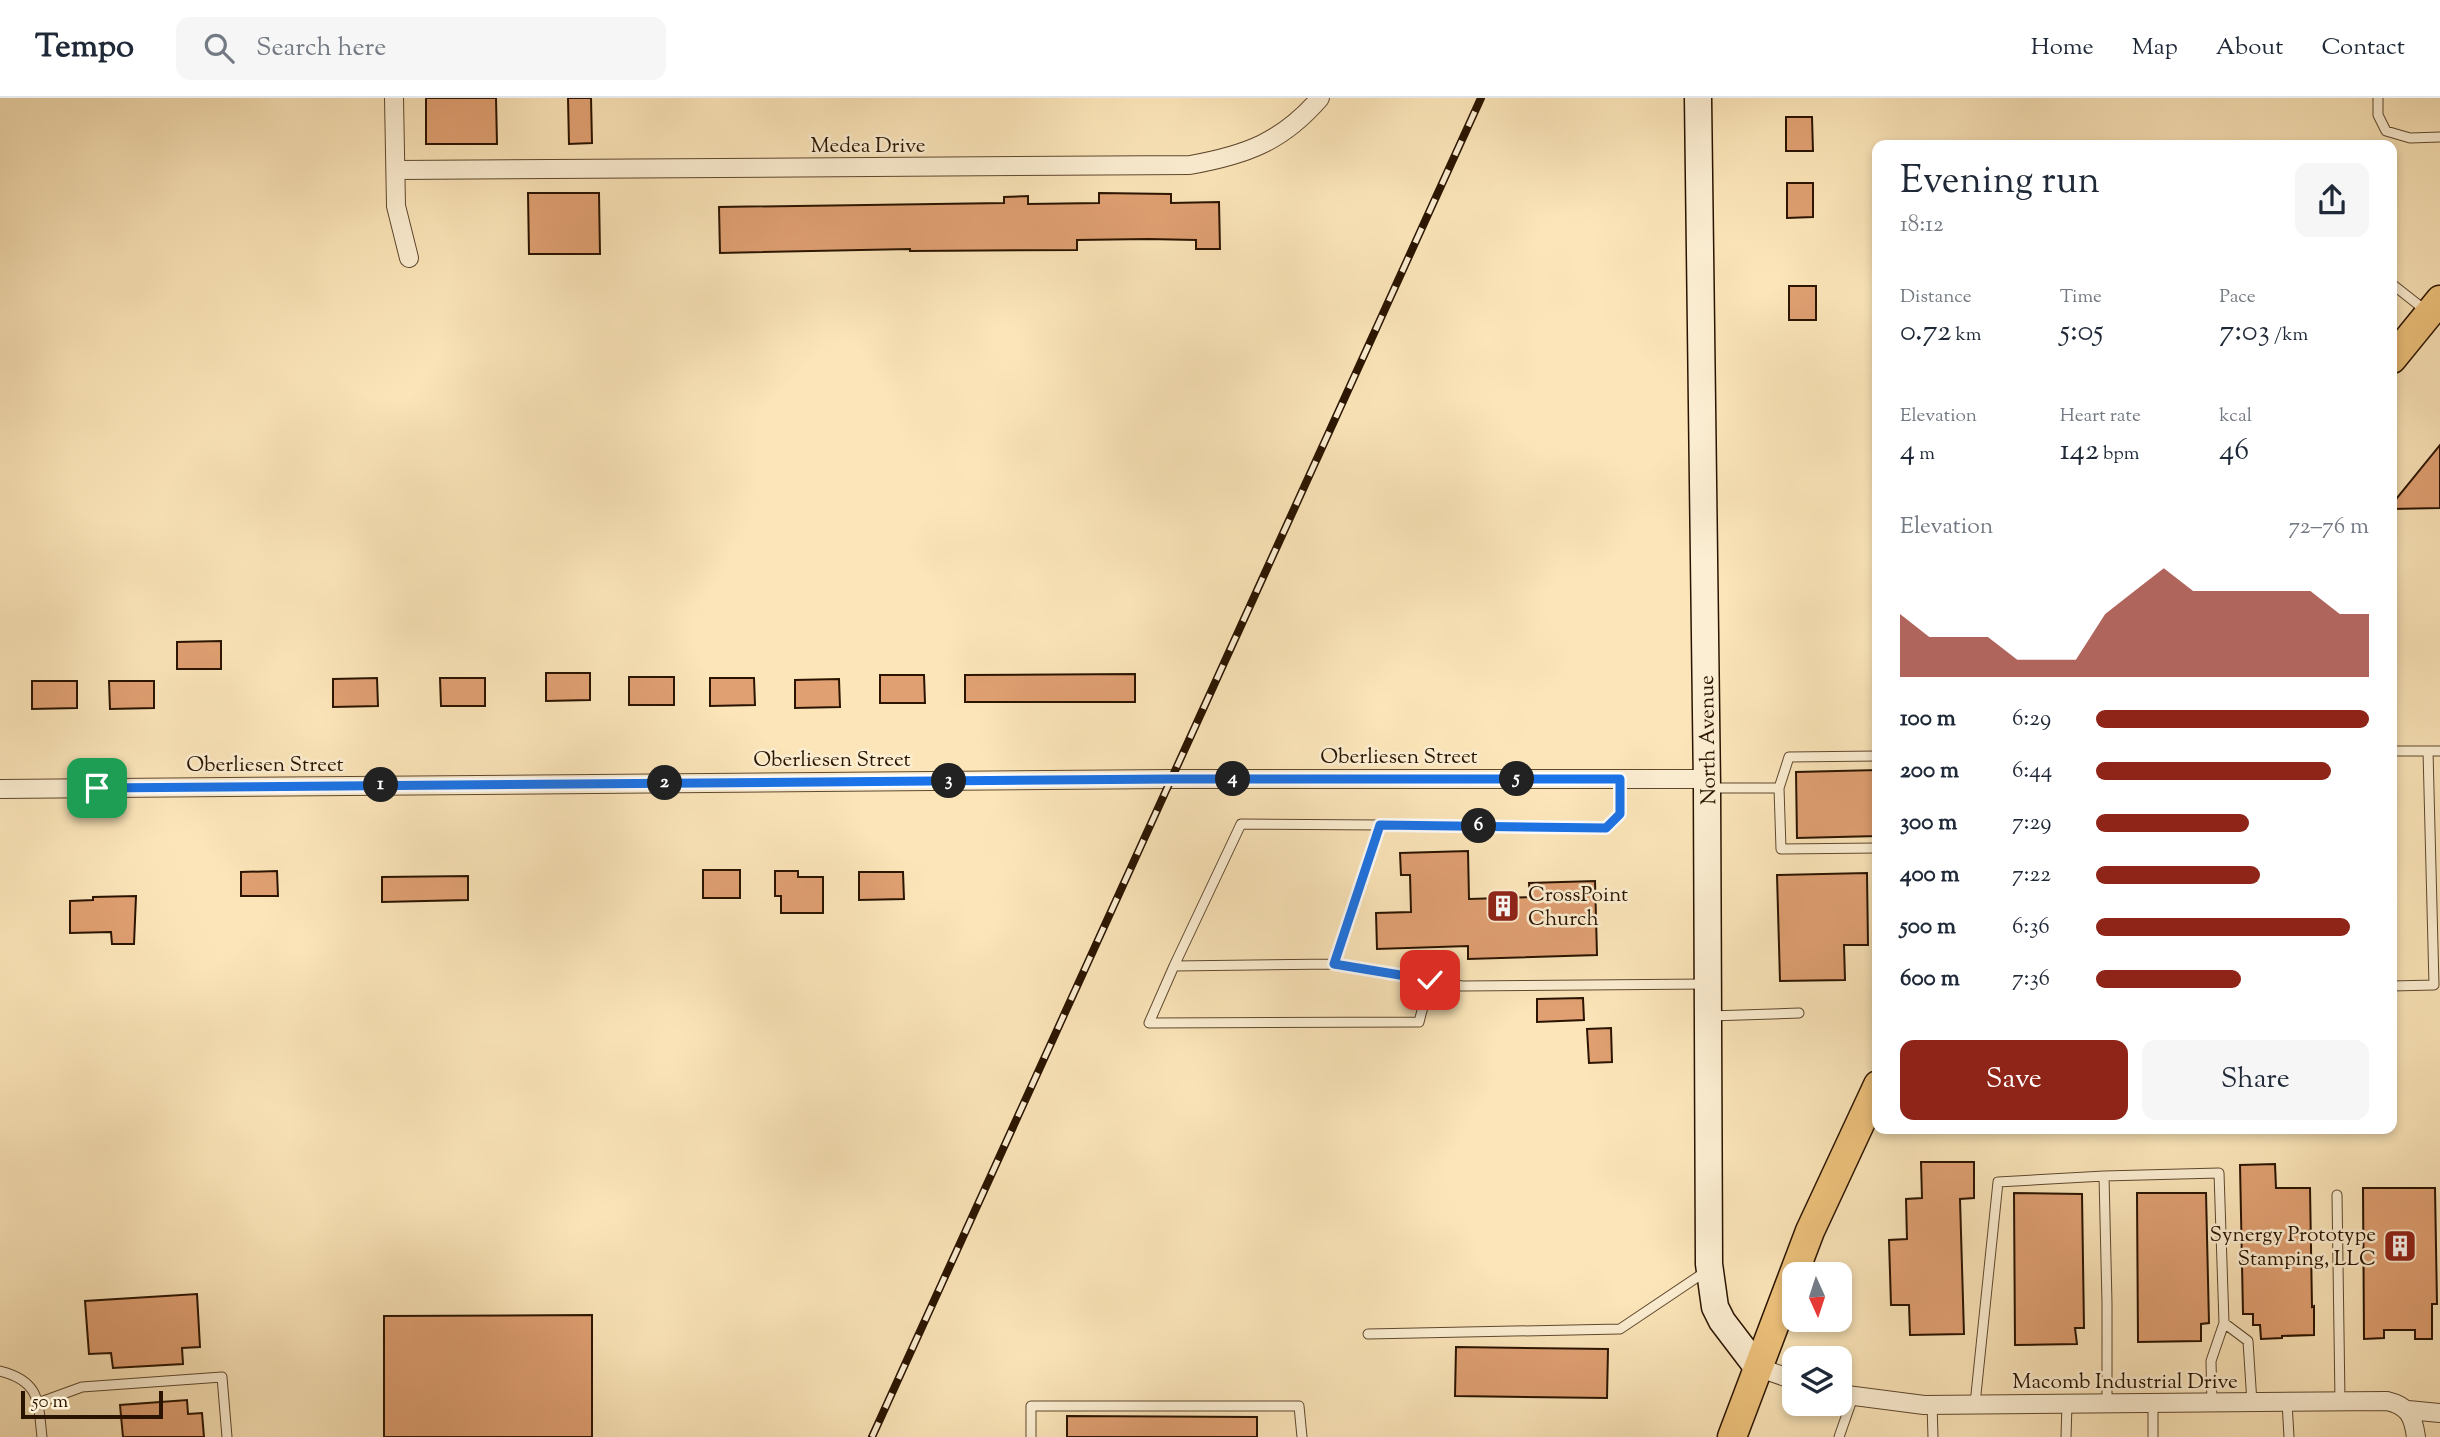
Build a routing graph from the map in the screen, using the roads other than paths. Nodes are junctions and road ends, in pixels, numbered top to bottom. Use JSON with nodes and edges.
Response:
{"nodes":[{"id":1,"x":394,"y":98,"type":"edge"},
{"id":2,"x":1320,"y":98,"type":"edge"},
{"id":3,"x":1698,"y":98,"type":"edge"},
{"id":4,"x":2378,"y":98,"type":"edge"},
{"id":5,"x":2440,"y":137,"type":"edge"},
{"id":6,"x":396,"y":170,"type":"junction"},
{"id":7,"x":409,"y":258,"type":"dead end"},
{"id":8,"x":2397,"y":287,"type":"edge"},
{"id":9,"x":2435,"y":307,"type":"edge"},
{"id":10,"x":2397,"y":353,"type":"edge"},
{"id":11,"x":2397,"y":751,"type":"edge"},
{"id":12,"x":2428,"y":751,"type":"junction"},
{"id":13,"x":2440,"y":751,"type":"edge"},
{"id":14,"x":1872,"y":756,"type":"edge"},
{"id":15,"x":1620,"y":779,"type":"junction"},
{"id":16,"x":1707,"y":783,"type":"junction"},
{"id":17,"x":1779,"y":788,"type":"junction"},
{"id":18,"x":0,"y":789,"type":"edge"},
{"id":19,"x":1380,"y":825,"type":"junction"},
{"id":20,"x":1872,"y":848,"type":"edge"},
{"id":21,"x":1334,"y":964,"type":"junction"},
{"id":22,"x":1174,"y":965,"type":"junction"},
{"id":23,"x":1430,"y":980,"type":"junction"},
{"id":24,"x":1708,"y":984,"type":"junction"},
{"id":25,"x":2397,"y":986,"type":"edge"},
{"id":26,"x":1798,"y":1013,"type":"dead end"},
{"id":27,"x":1708,"y":1016,"type":"junction"},
{"id":28,"x":1872,"y":1097,"type":"edge"},
{"id":29,"x":2104,"y":1175,"type":"junction"},
{"id":30,"x":2337,"y":1195,"type":"dead end"},
{"id":31,"x":1710,"y":1269,"type":"junction"},
{"id":32,"x":2224,"y":1322,"type":"junction"},
{"id":33,"x":1368,"y":1334,"type":"dead end"},
{"id":34,"x":1757,"y":1367,"type":"junction"},
{"id":35,"x":0,"y":1371,"type":"edge"},
{"id":36,"x":1782,"y":1376,"type":"edge"},
{"id":37,"x":1852,"y":1396,"type":"edge"},
{"id":38,"x":2340,"y":1401,"type":"junction"},
{"id":39,"x":2287,"y":1402,"type":"junction"},
{"id":40,"x":38,"y":1403,"type":"junction"},
{"id":41,"x":2252,"y":1403,"type":"junction"},
{"id":42,"x":1932,"y":1404,"type":"junction"},
{"id":43,"x":1975,"y":1404,"type":"junction"},
{"id":44,"x":2067,"y":1404,"type":"junction"},
{"id":45,"x":2106,"y":1404,"type":"junction"},
{"id":46,"x":2153,"y":1404,"type":"junction"},
{"id":47,"x":2212,"y":1404,"type":"junction"},
{"id":48,"x":2408,"y":1410,"type":"junction"},
{"id":49,"x":2440,"y":1413,"type":"edge"},
{"id":50,"x":1842,"y":1416,"type":"edge"},
{"id":51,"x":42,"y":1437,"type":"edge"},
{"id":52,"x":227,"y":1437,"type":"edge"},
{"id":53,"x":1031,"y":1437,"type":"edge"},
{"id":54,"x":1302,"y":1437,"type":"edge"},
{"id":55,"x":1732,"y":1437,"type":"edge"},
{"id":56,"x":1839,"y":1437,"type":"edge"},
{"id":57,"x":1933,"y":1437,"type":"edge"},
{"id":58,"x":2066,"y":1437,"type":"edge"},
{"id":59,"x":2153,"y":1437,"type":"edge"},
{"id":60,"x":2289,"y":1437,"type":"edge"},
{"id":61,"x":2416,"y":1437,"type":"edge"}],
"edges":[{"from":1,"to":6,"type":"street"},
{"from":2,"to":6,"type":"street","name":"Medea Drive"},
{"from":3,"to":16,"type":"main road","name":"North Avenue"},
{"from":4,"to":5,"type":"lane"},
{"from":6,"to":7,"type":"street"},
{"from":8,"to":9,"type":"lane"},
{"from":9,"to":10,"type":"main road"},
{"from":11,"to":12,"type":"lane"},
{"from":12,"to":13,"type":"lane"},
{"from":12,"to":25,"type":"lane"},
{"from":14,"to":17,"type":"lane"},
{"from":15,"to":16,"type":"street","name":"Oberliesen Street"},
{"from":15,"to":18,"type":"street","name":"Oberliesen Street"},
{"from":15,"to":19,"type":"lane"},
{"from":16,"to":17,"type":"lane"},
{"from":16,"to":24,"type":"main road","name":"North Avenue"},
{"from":17,"to":20,"type":"lane"},
{"from":19,"to":21,"type":"lane"},
{"from":19,"to":22,"type":"lane"},
{"from":21,"to":22,"type":"lane"},
{"from":21,"to":23,"type":"lane"},
{"from":22,"to":23,"type":"lane"},
{"from":23,"to":24,"type":"lane"},
{"from":24,"to":27,"type":"main road","name":"North Avenue"},
{"from":26,"to":27,"type":"lane"},
{"from":27,"to":31,"type":"main road","name":"North Avenue"},
{"from":28,"to":34,"type":"main road"},
{"from":29,"to":32,"type":"lane"},
{"from":29,"to":43,"type":"lane"},
{"from":29,"to":45,"type":"lane"},
{"from":30,"to":38,"type":"lane"},
{"from":31,"to":33,"type":"lane"},
{"from":31,"to":34,"type":"main road","name":"North Avenue"},
{"from":32,"to":41,"type":"lane"},
{"from":32,"to":47,"type":"lane"},
{"from":34,"to":36,"type":"street"},
{"from":34,"to":55,"type":"main road"},
{"from":35,"to":40,"type":"lane"},
{"from":37,"to":42,"type":"street","name":"Macomb Industrial Drive"},
{"from":38,"to":39,"type":"street","name":"Macomb Industrial Drive"},
{"from":38,"to":48,"type":"street","name":"Macomb Industrial Drive"},
{"from":39,"to":41,"type":"street","name":"Macomb Industrial Drive"},
{"from":39,"to":60,"type":"lane"},
{"from":40,"to":51,"type":"lane"},
{"from":40,"to":52,"type":"lane"},
{"from":41,"to":47,"type":"street","name":"Macomb Industrial Drive"},
{"from":42,"to":43,"type":"street","name":"Macomb Industrial Drive"},
{"from":42,"to":57,"type":"lane"},
{"from":43,"to":44,"type":"street","name":"Macomb Industrial Drive"},
{"from":44,"to":45,"type":"street","name":"Macomb Industrial Drive"},
{"from":44,"to":58,"type":"lane"},
{"from":45,"to":46,"type":"street","name":"Macomb Industrial Drive"},
{"from":46,"to":47,"type":"street","name":"Macomb Industrial Drive"},
{"from":46,"to":59,"type":"lane"},
{"from":48,"to":49,"type":"street","name":"Macomb Industrial Drive"},
{"from":48,"to":61,"type":"street"},
{"from":50,"to":56,"type":"lane"},
{"from":53,"to":54,"type":"lane"}]}
